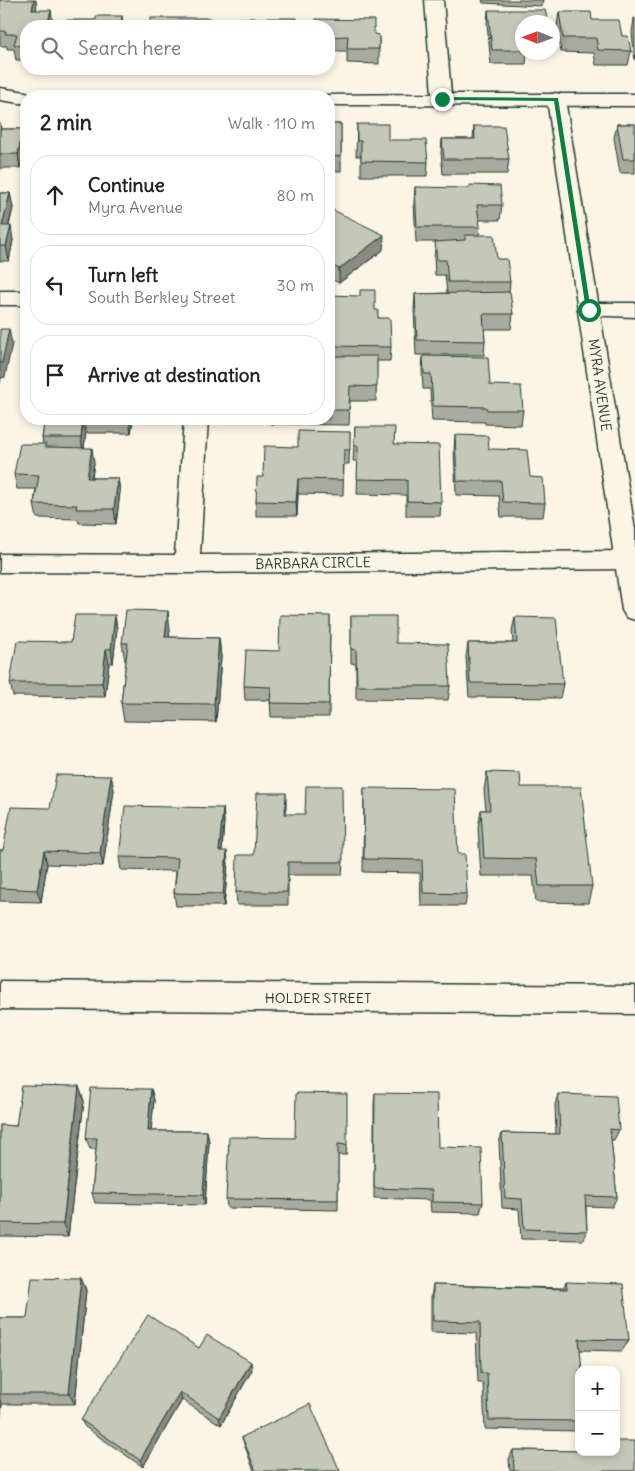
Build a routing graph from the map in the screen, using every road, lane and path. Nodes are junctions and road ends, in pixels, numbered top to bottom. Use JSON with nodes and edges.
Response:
{"nodes":[{"id":1,"x":434,"y":0,"type":"edge"},
{"id":2,"x":0,"y":94,"type":"edge"},
{"id":3,"x":20,"y":97,"type":"edge"},
{"id":4,"x":335,"y":99,"type":"edge"},
{"id":5,"x":442,"y":99,"type":"junction"},
{"id":6,"x":556,"y":100,"type":"junction"},
{"id":7,"x":635,"y":100,"type":"edge"},
{"id":8,"x":0,"y":298,"type":"edge"},
{"id":9,"x":20,"y":298,"type":"edge"},
{"id":10,"x":589,"y":310,"type":"junction"},
{"id":11,"x":635,"y":310,"type":"edge"},
{"id":12,"x":196,"y":425,"type":"edge"},
{"id":13,"x":626,"y":560,"type":"junction"},
{"id":14,"x":0,"y":564,"type":"edge"},
{"id":15,"x":187,"y":564,"type":"junction"},
{"id":16,"x":635,"y":610,"type":"edge"},
{"id":17,"x":0,"y":995,"type":"edge"},
{"id":18,"x":635,"y":1000,"type":"edge"}],
"edges":[{"from":1,"to":5,"type":"street"},
{"from":2,"to":3,"type":"street"},
{"from":4,"to":5,"type":"street"},
{"from":5,"to":6,"type":"street"},
{"from":6,"to":7,"type":"street"},
{"from":6,"to":10,"type":"street","name":"MYRA AVENUE"},
{"from":8,"to":9,"type":"street"},
{"from":10,"to":11,"type":"street"},
{"from":10,"to":13,"type":"street","name":"MYRA AVENUE"},
{"from":12,"to":15,"type":"street"},
{"from":13,"to":15,"type":"street","name":"BARBARA CIRCLE"},
{"from":13,"to":16,"type":"street","name":"MYRA AVENUE"},
{"from":14,"to":15,"type":"street","name":"BARBARA CIRCLE"},
{"from":17,"to":18,"type":"street","name":"HOLDER STREET"}]}
